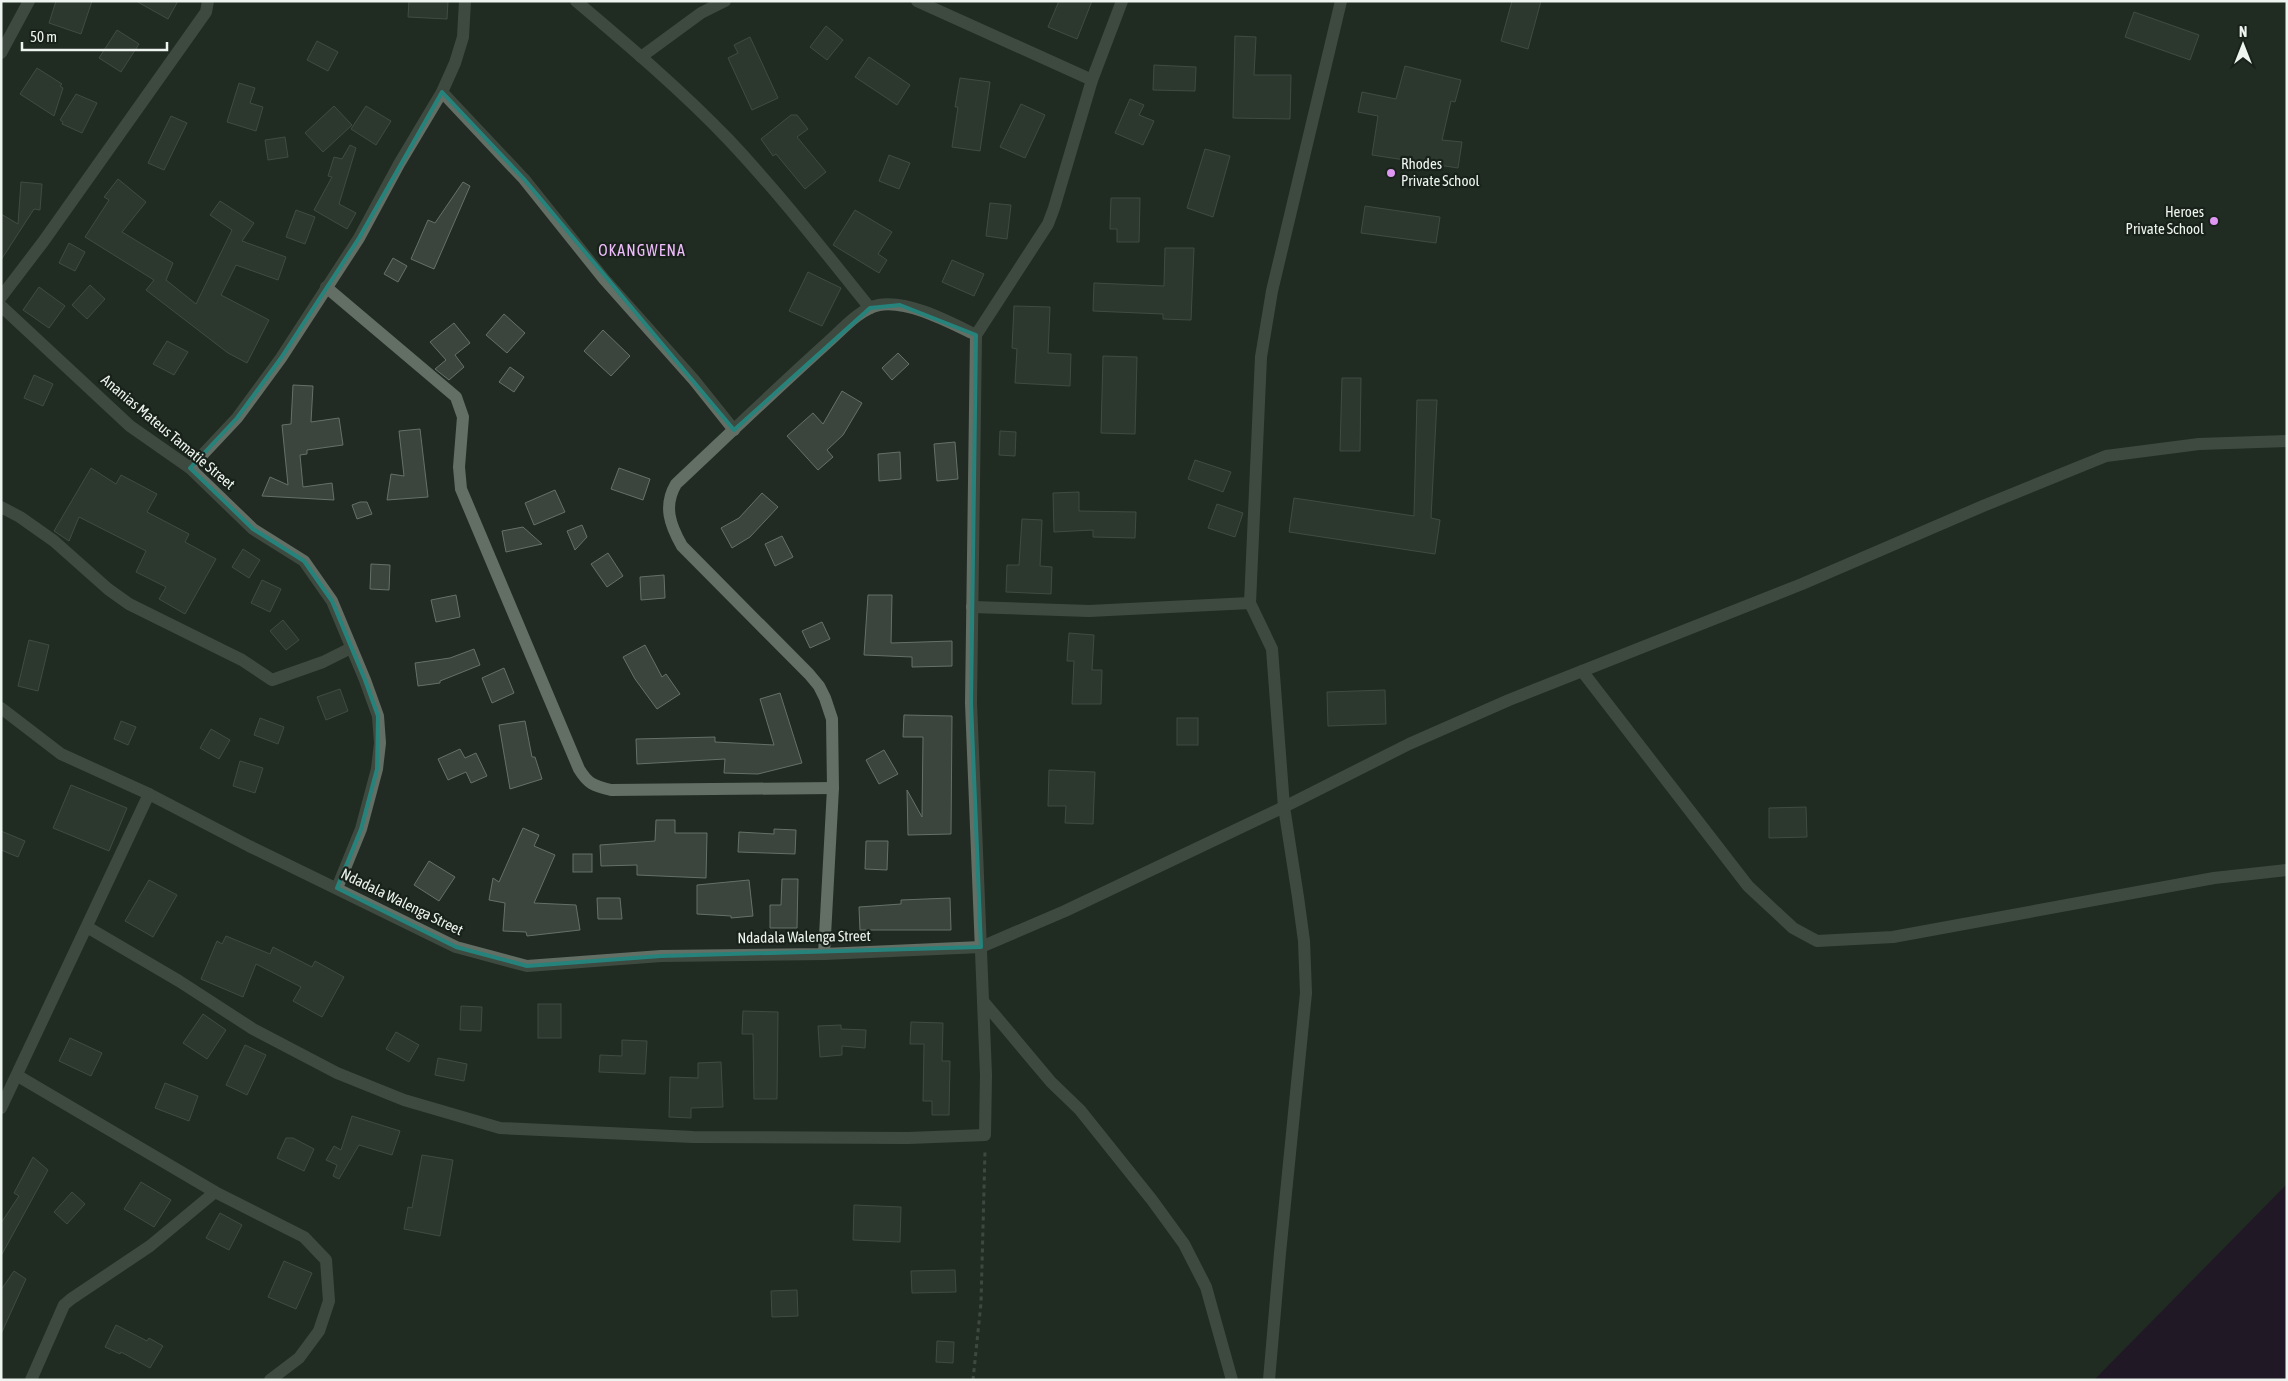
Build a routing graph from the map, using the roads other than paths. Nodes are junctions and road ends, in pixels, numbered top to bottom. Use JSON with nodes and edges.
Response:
{"nodes":[{"id":1,"x":29,"y":1,"type":"edge"},
{"id":2,"x":208,"y":1,"type":"edge"},
{"id":3,"x":465,"y":1,"type":"edge"},
{"id":4,"x":576,"y":1,"type":"edge"},
{"id":5,"x":725,"y":1,"type":"edge"},
{"id":6,"x":917,"y":1,"type":"edge"},
{"id":7,"x":1122,"y":1,"type":"edge"},
{"id":8,"x":1340,"y":1,"type":"edge"},
{"id":9,"x":1,"y":53,"type":"edge"},
{"id":10,"x":641,"y":57,"type":"junction"},
{"id":11,"x":1092,"y":80,"type":"junction"},
{"id":12,"x":442,"y":92,"type":"junction"},
{"id":13,"x":326,"y":287,"type":"junction"},
{"id":14,"x":1,"y":297,"type":"edge"},
{"id":15,"x":1,"y":306,"type":"edge"},
{"id":16,"x":870,"y":308,"type":"junction"},
{"id":17,"x":976,"y":335,"type":"junction"},
{"id":18,"x":734,"y":430,"type":"junction"},
{"id":19,"x":2287,"y":441,"type":"edge"},
{"id":20,"x":190,"y":468,"type":"junction"},
{"id":21,"x":1,"y":507,"type":"edge"},
{"id":22,"x":1250,"y":603,"type":"junction"},
{"id":23,"x":972,"y":608,"type":"junction"},
{"id":24,"x":351,"y":648,"type":"junction"},
{"id":25,"x":1582,"y":671,"type":"junction"},
{"id":26,"x":1,"y":708,"type":"edge"},
{"id":27,"x":833,"y":788,"type":"junction"},
{"id":28,"x":149,"y":794,"type":"junction"},
{"id":29,"x":1284,"y":807,"type":"junction"},
{"id":30,"x":2287,"y":870,"type":"edge"},
{"id":31,"x":337,"y":888,"type":"junction"},
{"id":32,"x":87,"y":927,"type":"junction"},
{"id":33,"x":981,"y":947,"type":"junction"},
{"id":34,"x":824,"y":954,"type":"junction"},
{"id":35,"x":983,"y":1001,"type":"junction"},
{"id":36,"x":18,"y":1076,"type":"junction"},
{"id":37,"x":1,"y":1108,"type":"edge"},
{"id":38,"x":215,"y":1192,"type":"junction"},
{"id":39,"x":31,"y":1380,"type":"edge"},
{"id":40,"x":270,"y":1380,"type":"edge"},
{"id":41,"x":1232,"y":1380,"type":"edge"},
{"id":42,"x":1269,"y":1380,"type":"edge"}],
"edges":[{"from":1,"to":9,"type":"street"},
{"from":2,"to":14,"type":"street"},
{"from":3,"to":12,"type":"street"},
{"from":4,"to":10,"type":"street"},
{"from":5,"to":10,"type":"street"},
{"from":6,"to":11,"type":"street"},
{"from":7,"to":11,"type":"street"},
{"from":8,"to":22,"type":"street"},
{"from":10,"to":16,"type":"street"},
{"from":11,"to":17,"type":"street"},
{"from":12,"to":13,"type":"street"},
{"from":12,"to":18,"type":"street"},
{"from":13,"to":20,"type":"street"},
{"from":13,"to":27,"type":"street"},
{"from":15,"to":20,"type":"street","name":"Ananias Mateus Tamatie Street"},
{"from":16,"to":17,"type":"street"},
{"from":16,"to":18,"type":"street"},
{"from":17,"to":23,"type":"street"},
{"from":18,"to":27,"type":"street"},
{"from":19,"to":25,"type":"street"},
{"from":20,"to":24,"type":"street","name":"Ananias Mateus Tamatie Street"},
{"from":21,"to":24,"type":"street"},
{"from":22,"to":23,"type":"street"},
{"from":22,"to":29,"type":"street"},
{"from":23,"to":33,"type":"street"},
{"from":24,"to":31,"type":"street","name":"Ananias Mateus Tamatie Street"},
{"from":25,"to":29,"type":"street"},
{"from":25,"to":30,"type":"street"},
{"from":26,"to":28,"type":"street","name":"Ndadala Walenga Street"},
{"from":27,"to":34,"type":"street"},
{"from":28,"to":31,"type":"street","name":"Ndadala Walenga Street"},
{"from":28,"to":32,"type":"street"},
{"from":29,"to":33,"type":"street"},
{"from":29,"to":42,"type":"street"},
{"from":31,"to":34,"type":"street","name":"Ndadala Walenga Street"},
{"from":32,"to":35,"type":"street"},
{"from":32,"to":36,"type":"street"},
{"from":33,"to":34,"type":"street","name":"Ndadala Walenga Street"},
{"from":33,"to":35,"type":"street"},
{"from":35,"to":41,"type":"street"},
{"from":36,"to":37,"type":"street"},
{"from":36,"to":38,"type":"street"},
{"from":38,"to":39,"type":"street"},
{"from":38,"to":40,"type":"street"}]}
